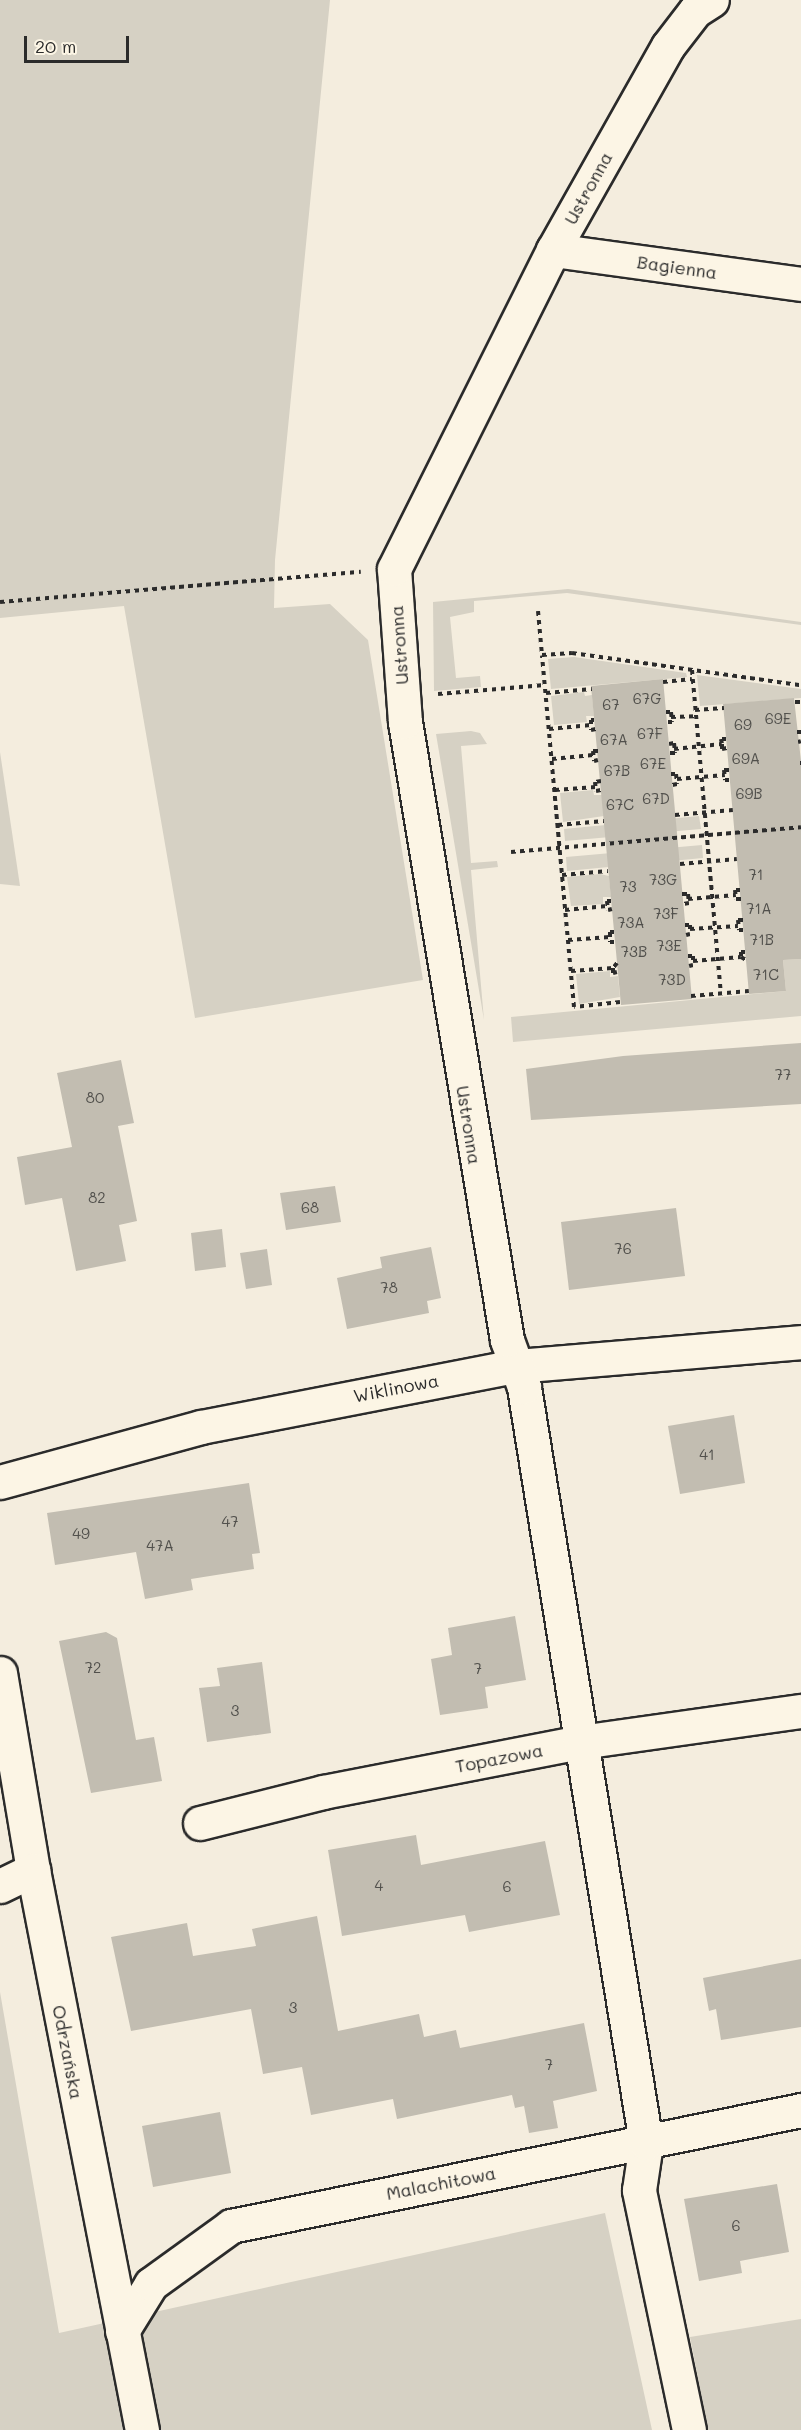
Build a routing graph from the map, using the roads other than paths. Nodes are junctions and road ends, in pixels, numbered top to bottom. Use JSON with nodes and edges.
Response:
{"nodes":[{"id":1,"x":712,"y":0,"type":"edge"},
{"id":2,"x":553,"y":250,"type":"junction"},
{"id":3,"x":801,"y":284,"type":"edge"},
{"id":4,"x":801,"y":1342,"type":"edge"},
{"id":5,"x":516,"y":1366,"type":"junction"},
{"id":6,"x":0,"y":1482,"type":"edge"},
{"id":7,"x":0,"y":1672,"type":"edge"},
{"id":8,"x":801,"y":1711,"type":"edge"},
{"id":9,"x":580,"y":1742,"type":"junction"},
{"id":10,"x":200,"y":1823,"type":"dead end"},
{"id":11,"x":33,"y":1870,"type":"junction"},
{"id":12,"x":0,"y":1886,"type":"edge"},
{"id":13,"x":801,"y":2110,"type":"edge"},
{"id":14,"x":646,"y":2143,"type":"junction"},
{"id":15,"x":122,"y":2331,"type":"junction"},
{"id":16,"x":142,"y":2430,"type":"edge"},
{"id":17,"x":689,"y":2430,"type":"edge"}],
"edges":[{"from":1,"to":2,"type":"street","name":"Ustronna"},
{"from":2,"to":3,"type":"street","name":"Bagienna"},
{"from":2,"to":5,"type":"street","name":"Ustronna"},
{"from":4,"to":5,"type":"street","name":"Wiklinowa"},
{"from":5,"to":6,"type":"street","name":"Wiklinowa"},
{"from":5,"to":9,"type":"street","name":"Ustronna"},
{"from":7,"to":11,"type":"street","name":"Odrzańska"},
{"from":8,"to":9,"type":"street","name":"Topazowa"},
{"from":9,"to":10,"type":"street","name":"Topazowa"},
{"from":9,"to":14,"type":"street","name":"Ustronna"},
{"from":11,"to":12,"type":"street"},
{"from":11,"to":15,"type":"street","name":"Odrzańska"},
{"from":13,"to":14,"type":"street","name":"Malachitowa"},
{"from":14,"to":15,"type":"street","name":"Malachitowa"},
{"from":14,"to":17,"type":"street","name":"Ustronna"},
{"from":15,"to":16,"type":"street","name":"Odrzańska"}]}
